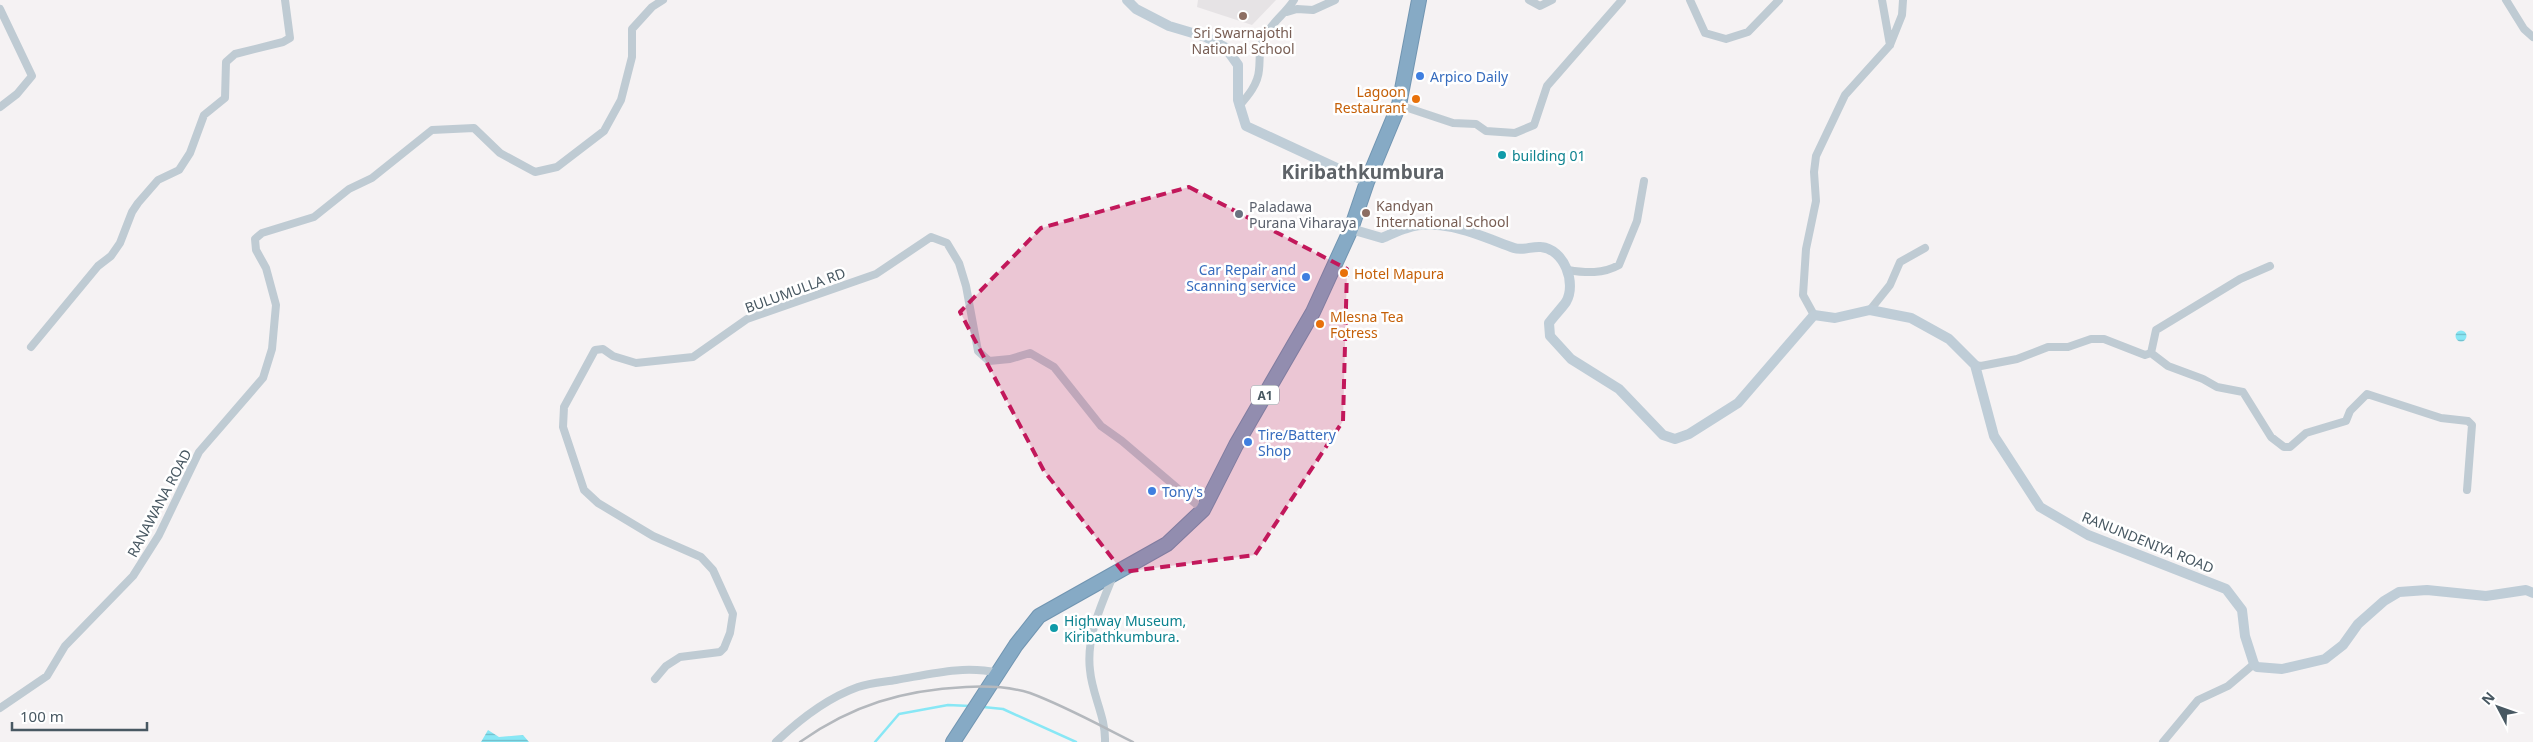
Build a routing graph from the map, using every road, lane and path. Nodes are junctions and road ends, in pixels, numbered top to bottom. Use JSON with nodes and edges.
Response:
{"nodes":[{"id":1,"x":286,"y":0,"type":"edge"},
{"id":2,"x":663,"y":0,"type":"edge"},
{"id":3,"x":1127,"y":0,"type":"edge"},
{"id":4,"x":1294,"y":0,"type":"edge"},
{"id":5,"x":1335,"y":0,"type":"edge"},
{"id":6,"x":1419,"y":0,"type":"edge"},
{"id":7,"x":1529,"y":0,"type":"edge"},
{"id":8,"x":1552,"y":0,"type":"edge"},
{"id":9,"x":1622,"y":0,"type":"edge"},
{"id":10,"x":1690,"y":0,"type":"edge"},
{"id":11,"x":1779,"y":0,"type":"edge"},
{"id":12,"x":1882,"y":0,"type":"edge"},
{"id":13,"x":1903,"y":0,"type":"edge"},
{"id":14,"x":2506,"y":0,"type":"edge"},
{"id":15,"x":0,"y":9,"type":"edge"},
{"id":16,"x":1287,"y":12,"type":"junction"},
{"id":17,"x":2533,"y":37,"type":"edge"},
{"id":18,"x":1890,"y":45,"type":"junction"},
{"id":19,"x":1238,"y":103,"type":"junction"},
{"id":20,"x":1399,"y":105,"type":"junction"},
{"id":21,"x":0,"y":107,"type":"edge"},
{"id":22,"x":1644,"y":181,"type":"dead end"},
{"id":23,"x":1367,"y":182,"type":"junction"},
{"id":24,"x":1351,"y":229,"type":"junction"},
{"id":25,"x":1925,"y":248,"type":"dead end"},
{"id":26,"x":2270,"y":266,"type":"dead end"},
{"id":27,"x":1568,"y":270,"type":"junction"},
{"id":28,"x":1870,"y":310,"type":"junction"},
{"id":29,"x":1814,"y":314,"type":"junction"},
{"id":30,"x":31,"y":347,"type":"dead end"},
{"id":31,"x":2151,"y":353,"type":"junction"},
{"id":32,"x":1975,"y":365,"type":"junction"},
{"id":33,"x":2467,"y":490,"type":"dead end"},
{"id":34,"x":1203,"y":510,"type":"junction"},
{"id":35,"x":1113,"y":576,"type":"junction"},
{"id":36,"x":2533,"y":594,"type":"edge"},
{"id":37,"x":2254,"y":664,"type":"junction"},
{"id":38,"x":998,"y":673,"type":"junction"},
{"id":39,"x":655,"y":680,"type":"dead end"},
{"id":40,"x":0,"y":708,"type":"edge"},
{"id":41,"x":776,"y":742,"type":"edge"},
{"id":42,"x":953,"y":742,"type":"edge"},
{"id":43,"x":1105,"y":742,"type":"edge"},
{"id":44,"x":2164,"y":742,"type":"edge"}],
"edges":[{"from":1,"to":30,"type":"street"},
{"from":2,"to":40,"type":"street","name":"RANAWANA ROAD"},
{"from":3,"to":19,"type":"main road"},
{"from":4,"to":16,"type":"street"},
{"from":5,"to":16,"type":"street"},
{"from":6,"to":20,"type":"highway","number":"A1"},
{"from":7,"to":8,"type":"street"},
{"from":9,"to":20,"type":"street"},
{"from":10,"to":11,"type":"street"},
{"from":12,"to":18,"type":"street"},
{"from":13,"to":18,"type":"street"},
{"from":14,"to":17,"type":"street"},
{"from":15,"to":21,"type":"street"},
{"from":16,"to":19,"type":"street"},
{"from":18,"to":29,"type":"street"},
{"from":19,"to":23,"type":"main road"},
{"from":20,"to":23,"type":"highway","number":"A1"},
{"from":22,"to":27,"type":"street"},
{"from":23,"to":24,"type":"highway","number":"A1"},
{"from":24,"to":27,"type":"main road"},
{"from":24,"to":34,"type":"highway","number":"A1"},
{"from":25,"to":28,"type":"street"},
{"from":26,"to":31,"type":"street"},
{"from":27,"to":29,"type":"main road"},
{"from":28,"to":29,"type":"main road"},
{"from":28,"to":32,"type":"main road"},
{"from":31,"to":32,"type":"street"},
{"from":31,"to":33,"type":"street"},
{"from":32,"to":37,"type":"main road","name":"RANUNDENIYA ROAD"},
{"from":34,"to":35,"type":"highway","number":"A1"},
{"from":34,"to":39,"type":"street","name":"BULUMULLA RD"},
{"from":35,"to":38,"type":"highway","number":"A1"},
{"from":35,"to":43,"type":"street"},
{"from":36,"to":37,"type":"main road"},
{"from":37,"to":44,"type":"street"},
{"from":38,"to":41,"type":"street"},
{"from":38,"to":42,"type":"highway","number":"A1"}]}
